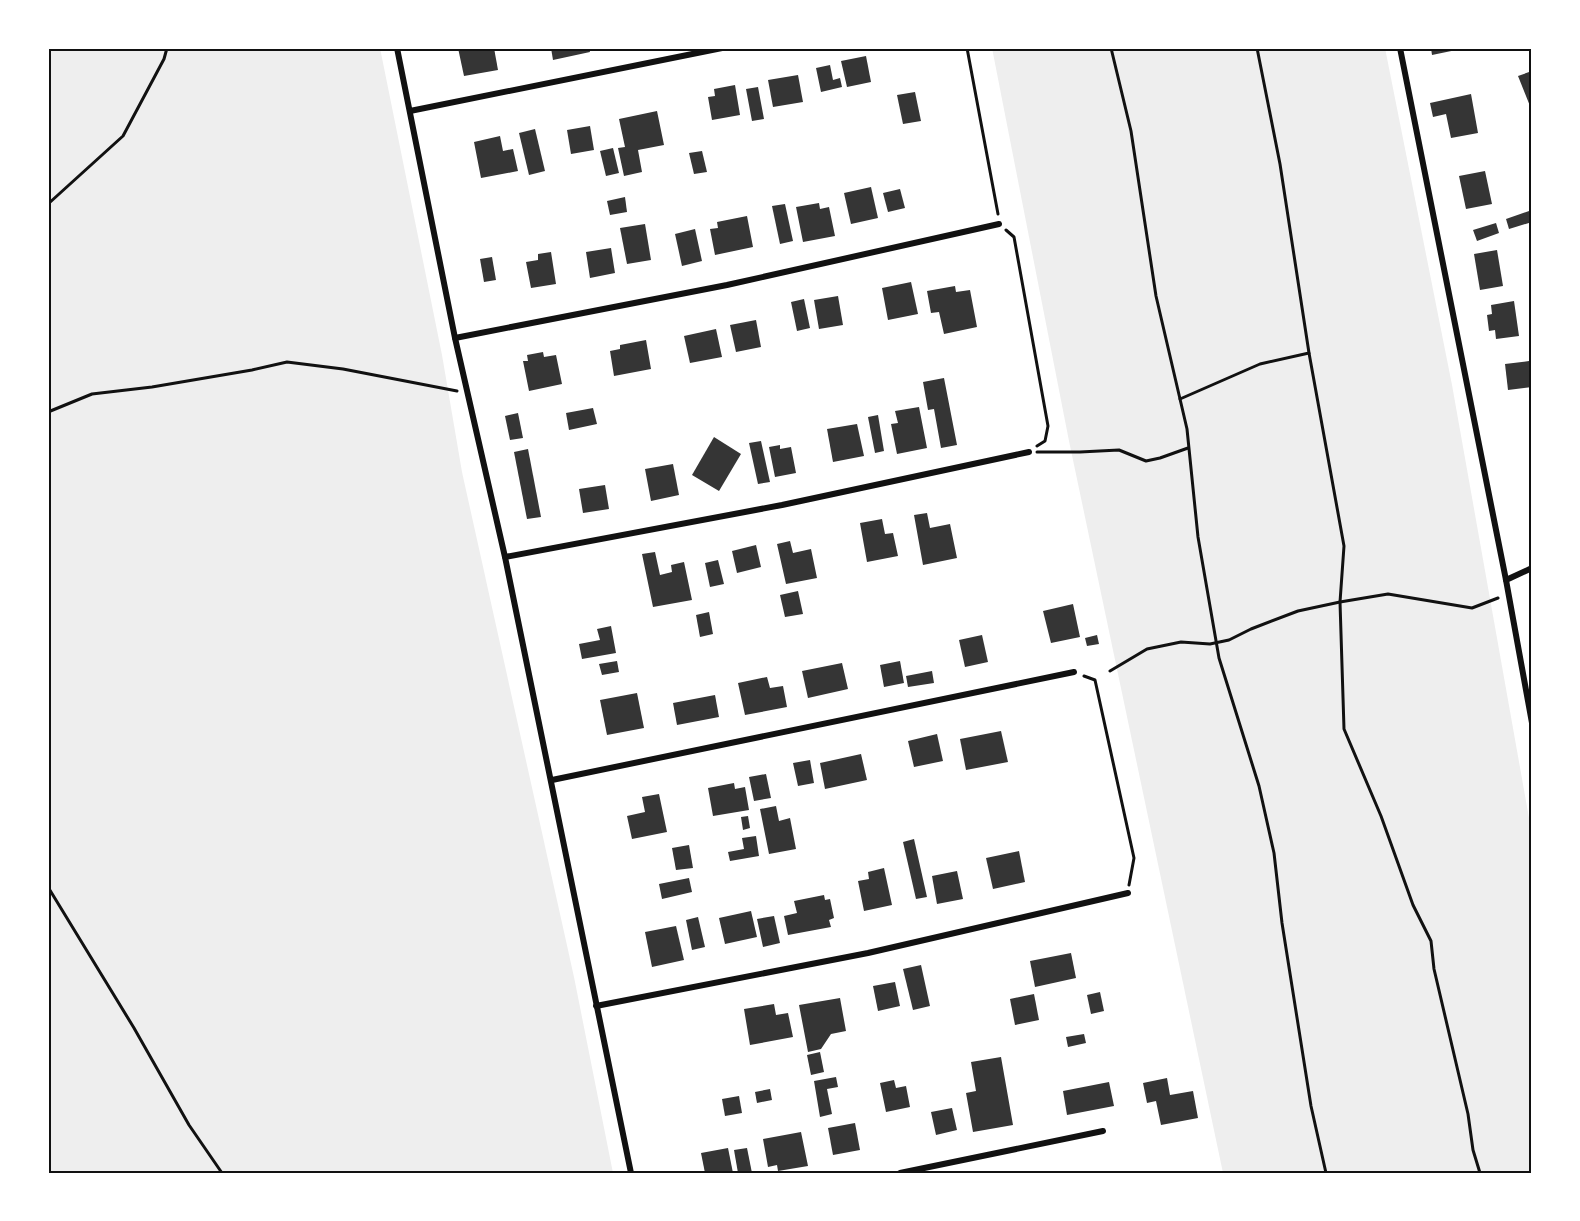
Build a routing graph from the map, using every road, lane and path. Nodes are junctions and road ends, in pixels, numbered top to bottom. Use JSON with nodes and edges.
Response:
{"nodes":[{"id":1,"x":167,"y":48,"type":"edge"},
{"id":2,"x":397,"y":48,"type":"edge"},
{"id":3,"x":722,"y":48,"type":"edge"},
{"id":4,"x":967,"y":48,"type":"edge"},
{"id":5,"x":1111,"y":48,"type":"edge"},
{"id":6,"x":1257,"y":48,"type":"edge"},
{"id":7,"x":1400,"y":48,"type":"edge"},
{"id":8,"x":410,"y":111,"type":"junction"},
{"id":9,"x":48,"y":204,"type":"edge"},
{"id":10,"x":999,"y":224,"type":"junction"},
{"id":11,"x":455,"y":338,"type":"junction"},
{"id":12,"x":1310,"y":353,"type":"junction"},
{"id":13,"x":468,"y":393,"type":"junction"},
{"id":14,"x":1180,"y":399,"type":"junction"},
{"id":15,"x":48,"y":412,"type":"edge"},
{"id":16,"x":1189,"y":448,"type":"junction"},
{"id":17,"x":1029,"y":452,"type":"junction"},
{"id":18,"x":505,"y":557,"type":"junction"},
{"id":19,"x":1532,"y":568,"type":"edge"},
{"id":20,"x":1506,"y":580,"type":"junction"},
{"id":21,"x":1509,"y":594,"type":"junction"},
{"id":22,"x":1340,"y":602,"type":"junction"},
{"id":23,"x":1216,"y":643,"type":"junction"},
{"id":24,"x":1110,"y":671,"type":"dead end"},
{"id":25,"x":1074,"y":672,"type":"joint"},
{"id":26,"x":1532,"y":723,"type":"edge"},
{"id":27,"x":552,"y":780,"type":"junction"},
{"id":28,"x":48,"y":887,"type":"edge"},
{"id":29,"x":1128,"y":893,"type":"joint"},
{"id":30,"x":596,"y":1006,"type":"junction"},
{"id":31,"x":1103,"y":1131,"type":"dead end"},
{"id":32,"x":222,"y":1173,"type":"edge"},
{"id":33,"x":631,"y":1173,"type":"edge"},
{"id":34,"x":900,"y":1173,"type":"edge"},
{"id":35,"x":1326,"y":1173,"type":"edge"},
{"id":36,"x":1480,"y":1173,"type":"edge"}],
"edges":[{"from":1,"to":9,"type":"path"},
{"from":2,"to":8,"type":"street"},
{"from":3,"to":8,"type":"street"},
{"from":4,"to":10,"type":"path"},
{"from":5,"to":14,"type":"path"},
{"from":6,"to":12,"type":"path"},
{"from":7,"to":20,"type":"street"},
{"from":8,"to":11,"type":"street"},
{"from":10,"to":11,"type":"street"},
{"from":10,"to":17,"type":"path"},
{"from":11,"to":13,"type":"street"},
{"from":12,"to":14,"type":"path"},
{"from":12,"to":22,"type":"path"},
{"from":13,"to":15,"type":"path"},
{"from":13,"to":18,"type":"street"},
{"from":14,"to":16,"type":"path"},
{"from":16,"to":17,"type":"path"},
{"from":16,"to":23,"type":"path"},
{"from":17,"to":18,"type":"street"},
{"from":18,"to":27,"type":"street"},
{"from":19,"to":20,"type":"street"},
{"from":20,"to":21,"type":"street"},
{"from":21,"to":22,"type":"path"},
{"from":21,"to":26,"type":"street"},
{"from":22,"to":23,"type":"path"},
{"from":22,"to":36,"type":"path"},
{"from":23,"to":24,"type":"path"},
{"from":23,"to":35,"type":"path"},
{"from":25,"to":27,"type":"street"},
{"from":25,"to":29,"type":"path"},
{"from":27,"to":30,"type":"street"},
{"from":28,"to":32,"type":"path"},
{"from":29,"to":30,"type":"street"},
{"from":30,"to":33,"type":"street"},
{"from":31,"to":34,"type":"street"}]}
